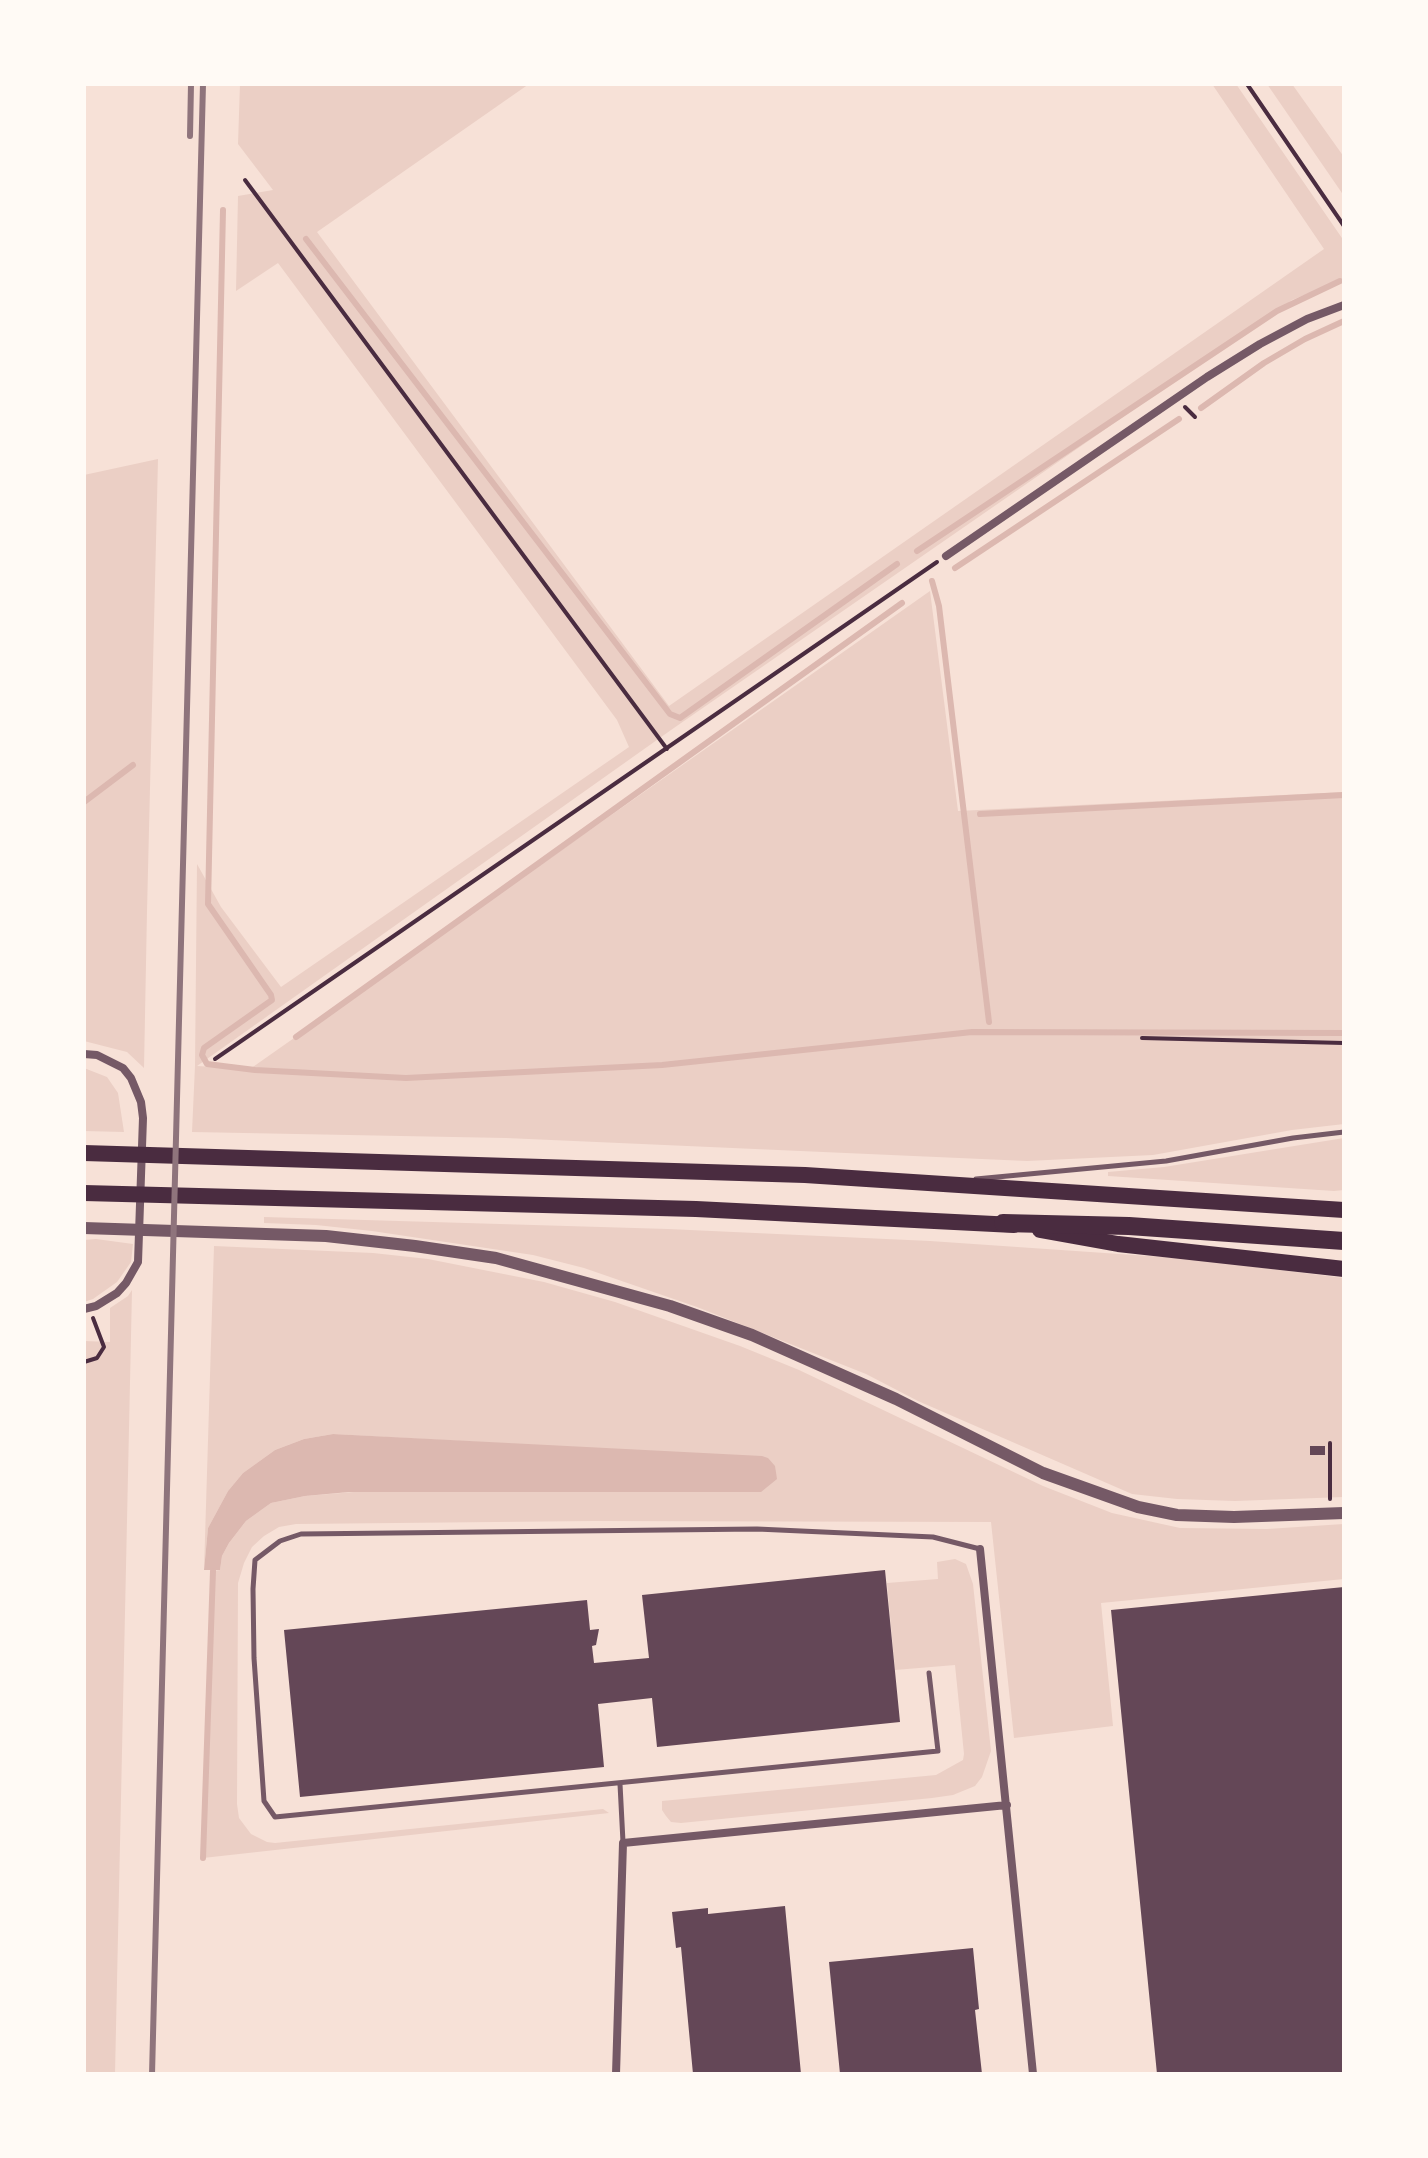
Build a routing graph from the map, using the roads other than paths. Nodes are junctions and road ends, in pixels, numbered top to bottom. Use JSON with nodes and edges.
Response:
{"nodes":[{"id":1,"x":1344,"y":305,"type":"edge"},
{"id":2,"x":946,"y":556,"type":"road end"},
{"id":3,"x":84,"y":1054,"type":"edge"},
{"id":4,"x":1344,"y":1132,"type":"edge"},
{"id":5,"x":84,"y":1153,"type":"edge"},
{"id":6,"x":932,"y":1182,"type":"junction"},
{"id":7,"x":84,"y":1193,"type":"edge"},
{"id":8,"x":1344,"y":1210,"type":"edge"},
{"id":9,"x":1003,"y":1223,"type":"junction"},
{"id":10,"x":84,"y":1228,"type":"edge"},
{"id":11,"x":1344,"y":1241,"type":"edge"},
{"id":12,"x":1344,"y":1269,"type":"edge"},
{"id":13,"x":87,"y":1309,"type":"edge"},
{"id":14,"x":1344,"y":1513,"type":"edge"},
{"id":15,"x":980,"y":1549,"type":"joint"},
{"id":16,"x":929,"y":1673,"type":"dead end"},
{"id":17,"x":620,"y":1784,"type":"junction"},
{"id":18,"x":1007,"y":1805,"type":"junction"},
{"id":19,"x":623,"y":1843,"type":"junction"},
{"id":20,"x":616,"y":2074,"type":"edge"},
{"id":21,"x":1033,"y":2074,"type":"edge"}],
"edges":[{"from":1,"to":2,"type":"street"},
{"from":3,"to":13,"type":"street"},
{"from":4,"to":6,"type":"lane"},
{"from":5,"to":6,"type":"highway"},
{"from":6,"to":8,"type":"highway"},
{"from":7,"to":9,"type":"highway"},
{"from":9,"to":11,"type":"highway"},
{"from":9,"to":12,"type":"highway"},
{"from":10,"to":14,"type":"street"},
{"from":15,"to":17,"type":"lane"},
{"from":15,"to":18,"type":"street"},
{"from":16,"to":17,"type":"lane"},
{"from":17,"to":19,"type":"lane"},
{"from":18,"to":19,"type":"street"},
{"from":18,"to":21,"type":"street"},
{"from":19,"to":20,"type":"street"}]}
